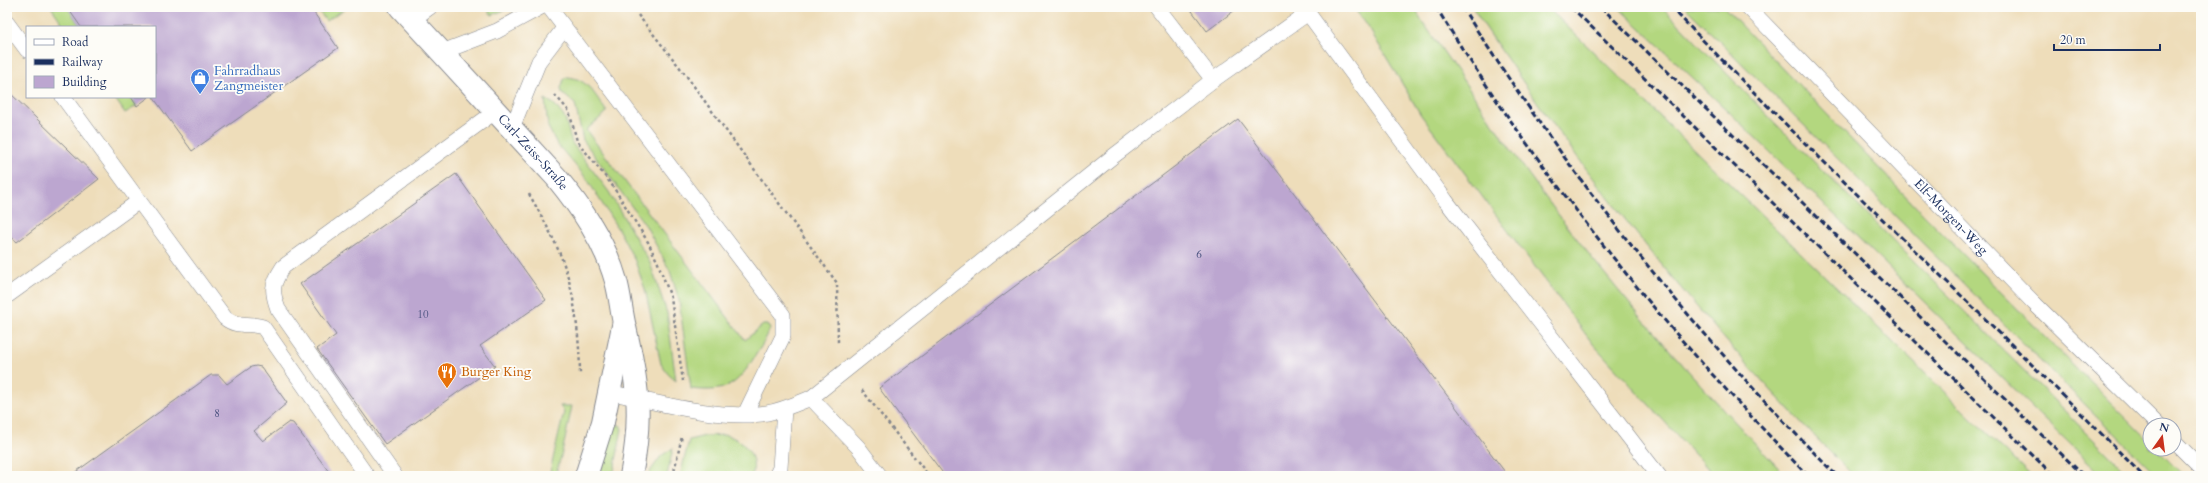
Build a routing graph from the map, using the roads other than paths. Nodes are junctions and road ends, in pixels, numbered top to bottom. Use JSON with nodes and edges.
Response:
{"nodes":[{"id":1,"x":430,"y":7,"type":"edge"},
{"id":2,"x":541,"y":7,"type":"edge"},
{"id":3,"x":549,"y":7,"type":"edge"},
{"id":4,"x":1157,"y":7,"type":"edge"},
{"id":5,"x":1748,"y":7,"type":"edge"},
{"id":6,"x":1307,"y":10,"type":"edge"},
{"id":7,"x":406,"y":13,"type":"edge"},
{"id":8,"x":7,"y":23,"type":"edge"},
{"id":9,"x":564,"y":28,"type":"junction"},
{"id":10,"x":26,"y":49,"type":"edge"},
{"id":11,"x":442,"y":52,"type":"junction"},
{"id":12,"x":1214,"y":80,"type":"junction"},
{"id":13,"x":64,"y":98,"type":"edge"},
{"id":14,"x":496,"y":111,"type":"junction"},
{"id":15,"x":512,"y":128,"type":"junction"},
{"id":16,"x":139,"y":201,"type":"junction"},
{"id":17,"x":7,"y":296,"type":"edge"},
{"id":18,"x":624,"y":322,"type":"junction"},
{"id":19,"x":609,"y":392,"type":"junction"},
{"id":20,"x":638,"y":398,"type":"junction"},
{"id":21,"x":811,"y":398,"type":"junction"},
{"id":22,"x":784,"y":409,"type":"junction"},
{"id":23,"x":745,"y":414,"type":"junction"},
{"id":24,"x":2150,"y":417,"type":"edge"},
{"id":25,"x":2182,"y":449,"type":"edge"},
{"id":26,"x":2201,"y":468,"type":"edge"},
{"id":27,"x":367,"y":476,"type":"edge"},
{"id":28,"x":395,"y":476,"type":"edge"},
{"id":29,"x":586,"y":476,"type":"edge"},
{"id":30,"x":631,"y":476,"type":"edge"},
{"id":31,"x":776,"y":476,"type":"edge"},
{"id":32,"x":880,"y":476,"type":"edge"},
{"id":33,"x":1659,"y":476,"type":"edge"}],
"edges":[{"from":1,"to":7,"type":"lane"},
{"from":2,"to":11,"type":"lane"},
{"from":3,"to":9,"type":"lane"},
{"from":4,"to":12,"type":"lane"},
{"from":5,"to":24,"type":"lane","name":"Elf-Morgen-Weg"},
{"from":6,"to":12,"type":"lane"},
{"from":6,"to":33,"type":"lane"},
{"from":7,"to":11,"type":"street","name":"Carl-Zeiss-Straße"},
{"from":8,"to":10,"type":"lane"},
{"from":9,"to":15,"type":"lane"},
{"from":9,"to":23,"type":"lane"},
{"from":11,"to":14,"type":"street","name":"Carl-Zeiss-Straße"},
{"from":12,"to":21,"type":"lane"},
{"from":13,"to":16,"type":"lane"},
{"from":14,"to":15,"type":"street","name":"Carl-Zeiss-Straße"},
{"from":14,"to":28,"type":"lane"},
{"from":15,"to":18,"type":"street","name":"Carl-Zeiss-Straße"},
{"from":16,"to":17,"type":"lane"},
{"from":16,"to":27,"type":"lane"},
{"from":18,"to":19,"type":"street","name":"Carl-Zeiss-Straße"},
{"from":18,"to":20,"type":"street","name":"Carl-Zeiss-Straße"},
{"from":19,"to":20,"type":"lane"},
{"from":19,"to":29,"type":"street","name":"Carl-Zeiss-Straße"},
{"from":20,"to":23,"type":"lane"},
{"from":20,"to":30,"type":"street","name":"Carl-Zeiss-Straße"},
{"from":21,"to":22,"type":"lane"},
{"from":21,"to":32,"type":"lane"},
{"from":22,"to":23,"type":"lane"},
{"from":22,"to":31,"type":"lane"},
{"from":25,"to":26,"type":"lane"}]}
